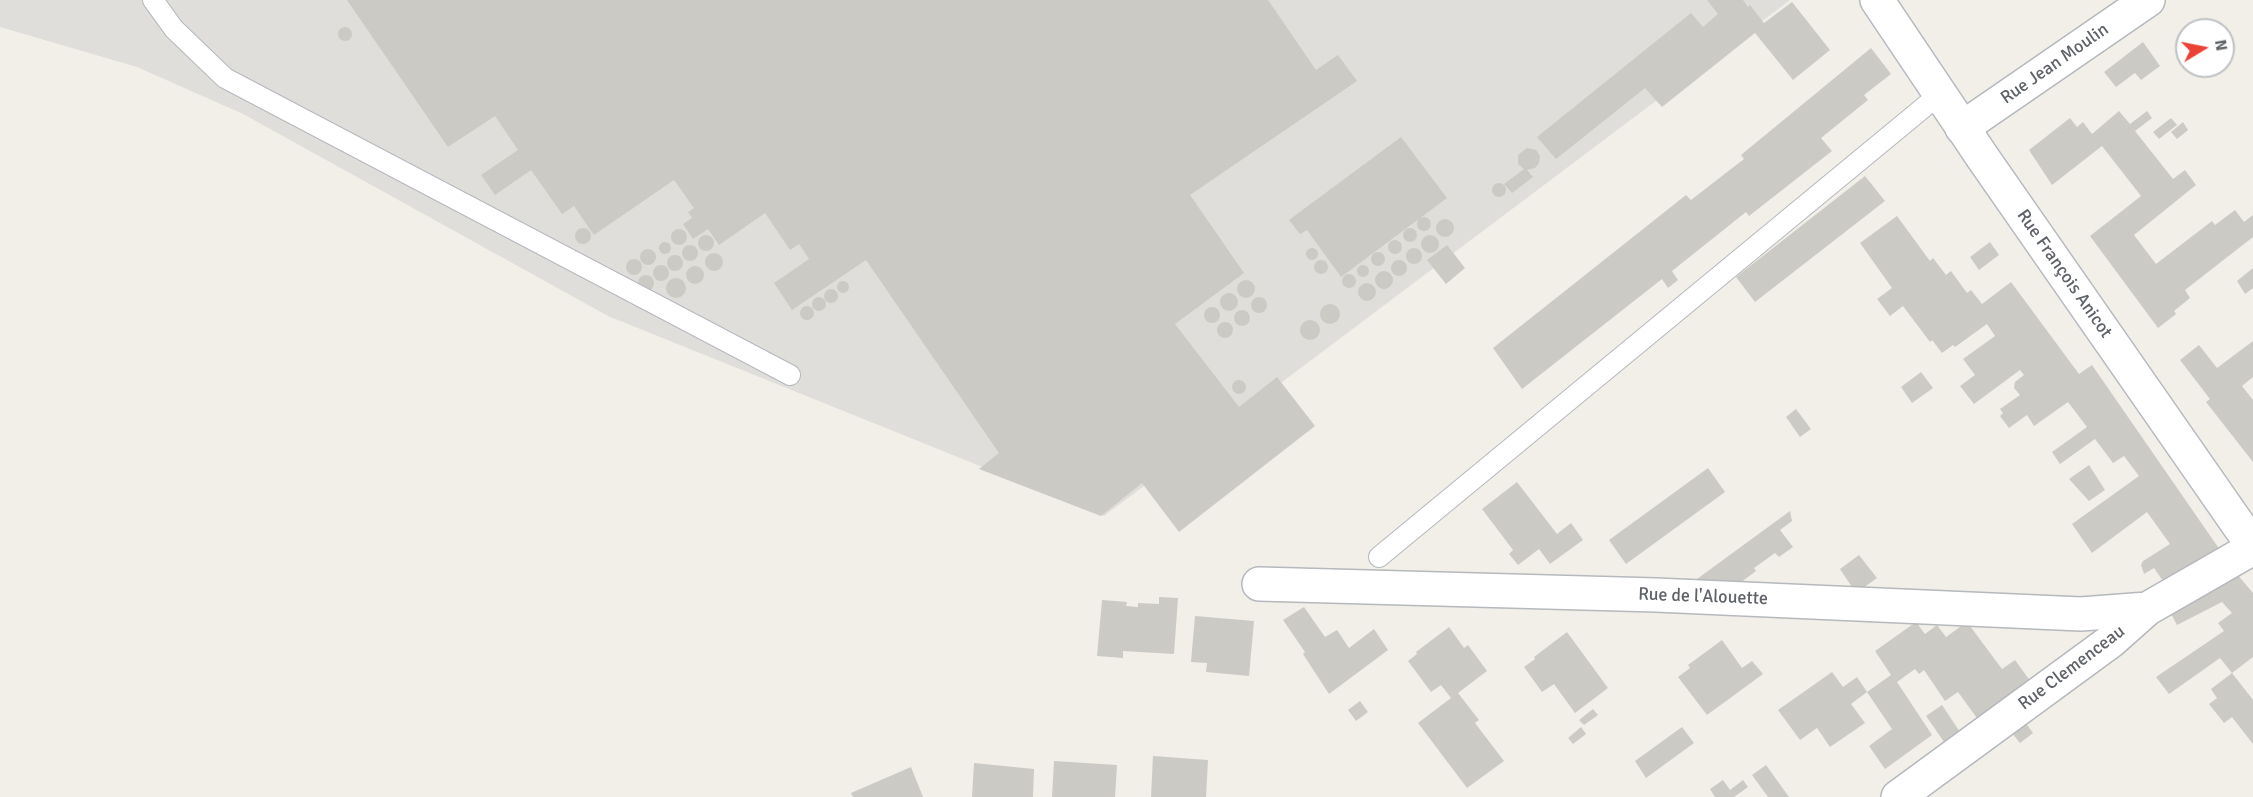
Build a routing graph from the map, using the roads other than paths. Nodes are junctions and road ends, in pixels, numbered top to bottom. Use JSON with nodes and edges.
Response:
{"nodes":[{"id":1,"x":153,"y":0,"type":"edge"},
{"id":2,"x":1877,"y":0,"type":"edge"},
{"id":3,"x":2148,"y":0,"type":"edge"},
{"id":4,"x":1940,"y":94,"type":"junction"},
{"id":5,"x":1962,"y":128,"type":"junction"},
{"id":6,"x":789,"y":375,"type":"dead end"},
{"id":7,"x":2253,"y":547,"type":"edge"},
{"id":8,"x":1379,"y":557,"type":"dead end"},
{"id":9,"x":1258,"y":584,"type":"dead end"},
{"id":10,"x":2147,"y":609,"type":"junction"},
{"id":11,"x":1898,"y":797,"type":"edge"}],
"edges":[{"from":1,"to":6,"type":"lane"},
{"from":2,"to":4,"type":"street","name":"Rue François Anicot"},
{"from":3,"to":5,"type":"street","name":"Rue Jean Moulin"},
{"from":4,"to":5,"type":"street","name":"Rue François Anicot"},
{"from":4,"to":8,"type":"lane"},
{"from":5,"to":7,"type":"street","name":"Rue François Anicot"},
{"from":7,"to":10,"type":"street","name":"Rue Clemenceau"},
{"from":9,"to":10,"type":"street","name":"Rue de l'Alouette"},
{"from":10,"to":11,"type":"street","name":"Rue Clemenceau"}]}
